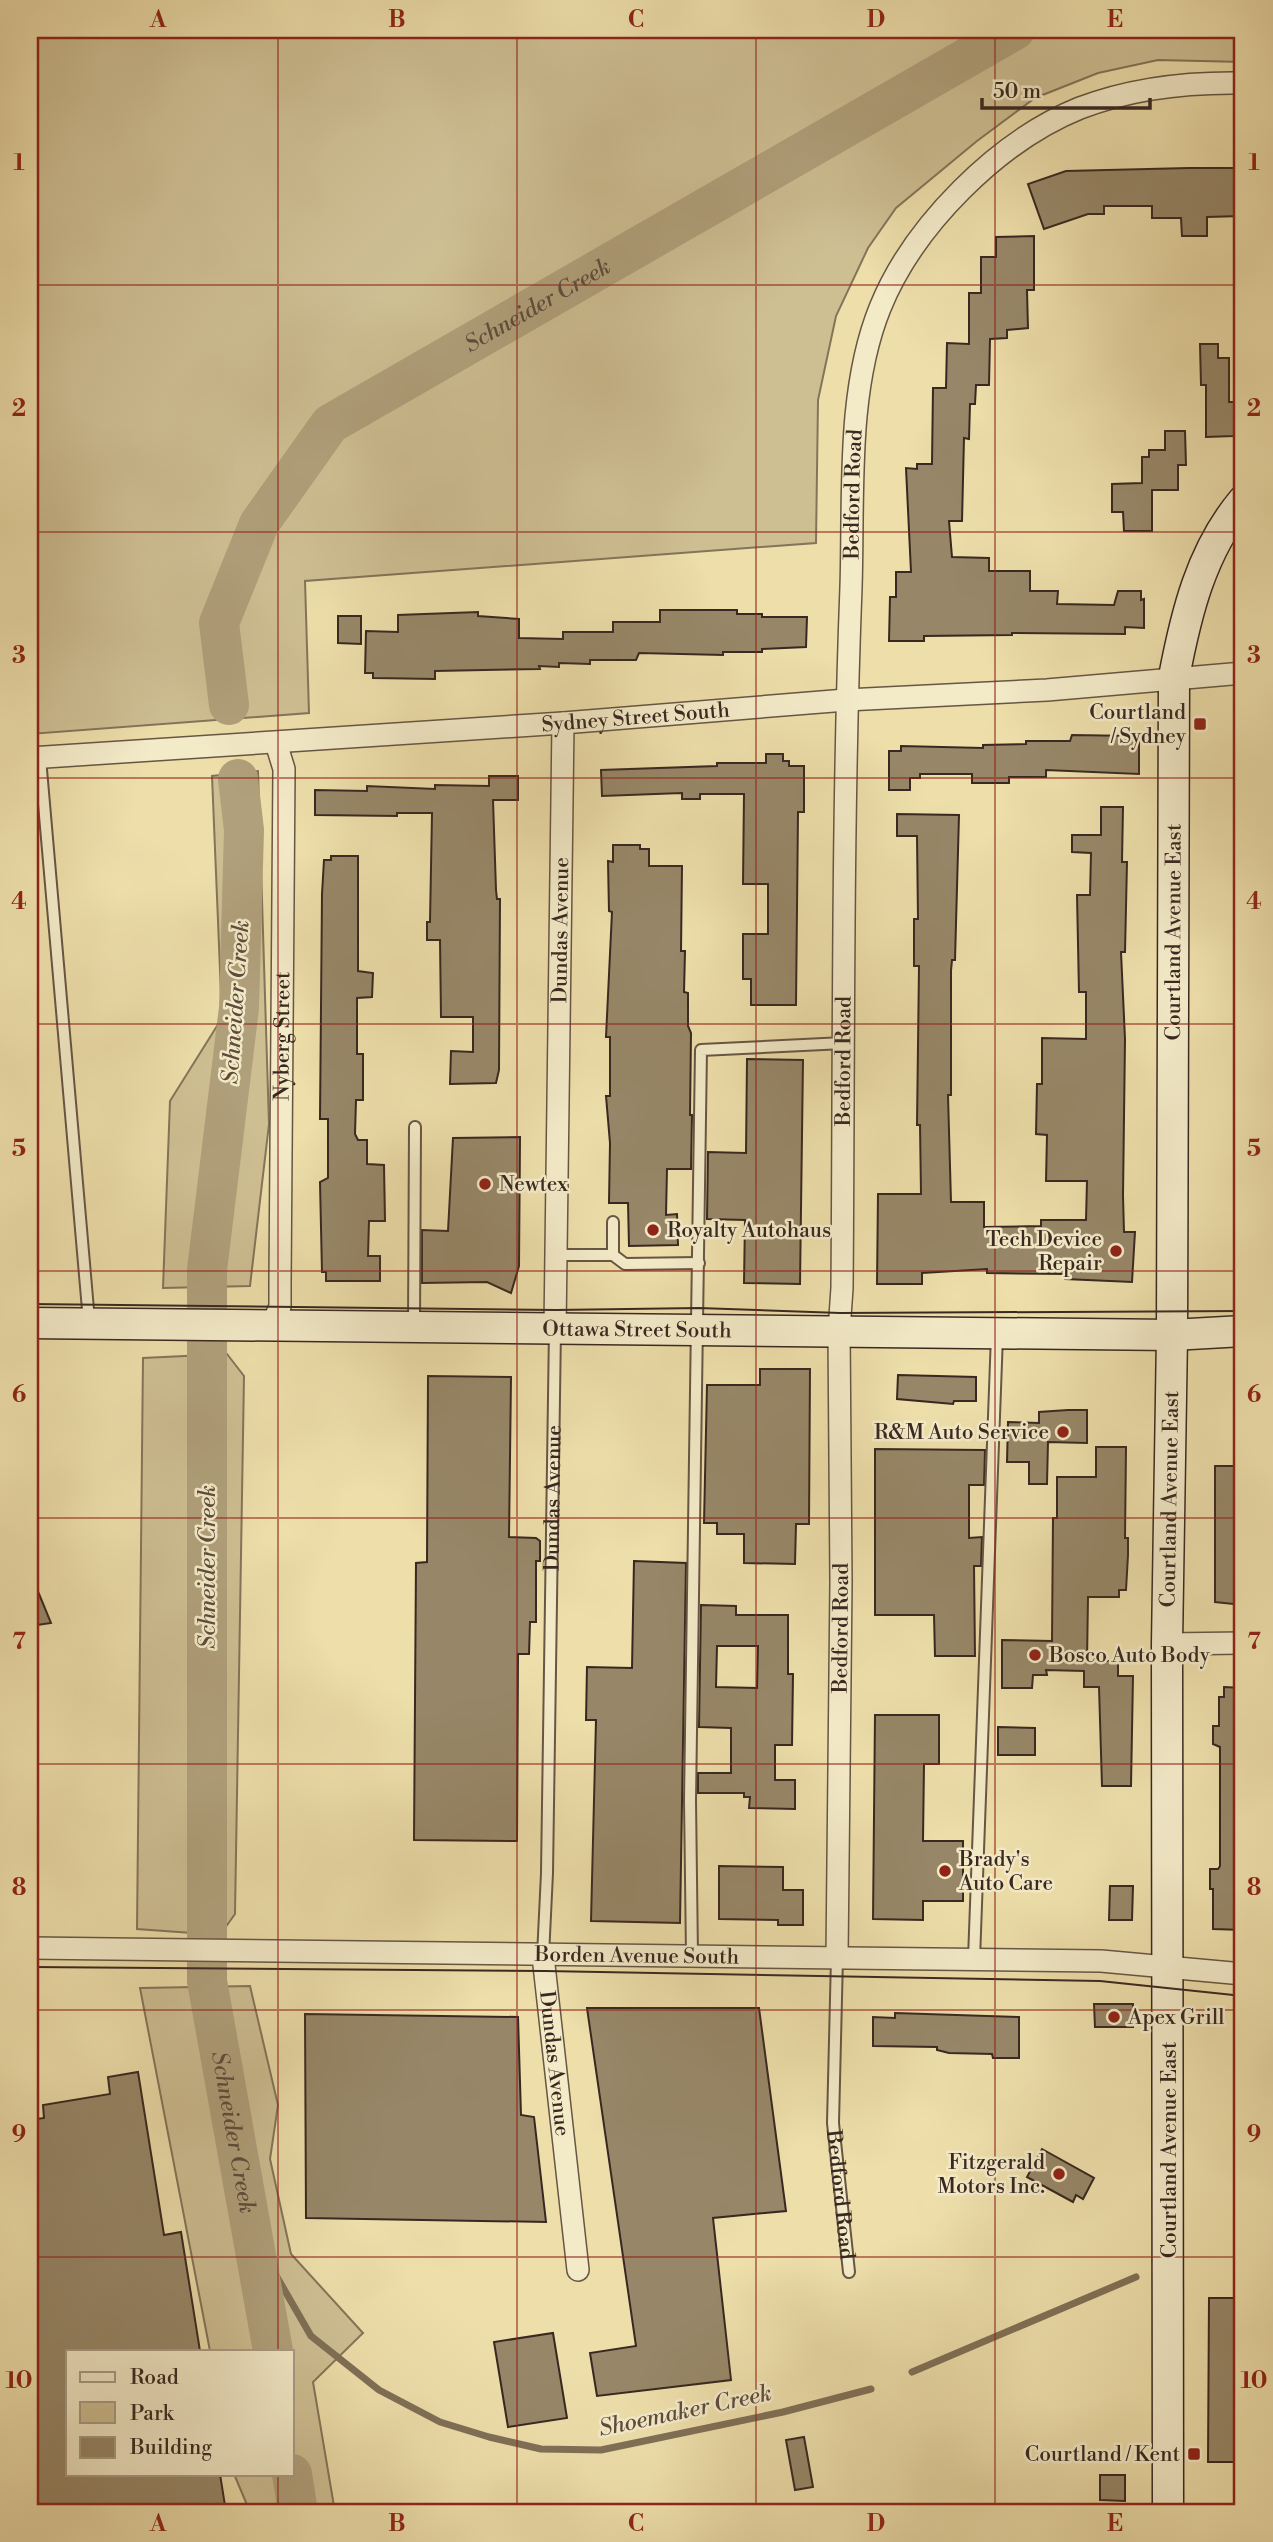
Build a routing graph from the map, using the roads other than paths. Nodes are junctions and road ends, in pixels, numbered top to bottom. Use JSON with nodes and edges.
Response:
{"nodes":[{"id":1,"x":1243,"y":83,"type":"edge"},
{"id":2,"x":1243,"y":501,"type":"edge"},
{"id":3,"x":1243,"y":673,"type":"edge"},
{"id":4,"x":1174,"y":677,"type":"junction"},
{"id":5,"x":846,"y":700,"type":"junction"},
{"id":6,"x":563,"y":723,"type":"junction"},
{"id":7,"x":276,"y":743,"type":"junction"},
{"id":8,"x":35,"y":758,"type":"edge"},
{"id":9,"x":844,"y":1043,"type":"junction"},
{"id":10,"x":415,"y":1127,"type":"dead end"},
{"id":11,"x":614,"y":1222,"type":"dead end"},
{"id":12,"x":556,"y":1255,"type":"junction"},
{"id":13,"x":613,"y":1255,"type":"junction"},
{"id":14,"x":699,"y":1263,"type":"junction"},
{"id":15,"x":30,"y":1323,"type":"edge"},
{"id":16,"x":89,"y":1324,"type":"junction"},
{"id":17,"x":270,"y":1328,"type":"junction"},
{"id":18,"x":414,"y":1328,"type":"junction"},
{"id":19,"x":555,"y":1329,"type":"junction"},
{"id":20,"x":699,"y":1329,"type":"junction"},
{"id":21,"x":839,"y":1331,"type":"junction"},
{"id":22,"x":1243,"y":1331,"type":"edge"},
{"id":23,"x":997,"y":1332,"type":"junction"},
{"id":24,"x":1172,"y":1335,"type":"junction"},
{"id":25,"x":1243,"y":1643,"type":"edge"},
{"id":26,"x":1167,"y":1644,"type":"junction"},
{"id":27,"x":30,"y":1948,"type":"edge"},
{"id":28,"x":543,"y":1956,"type":"junction"},
{"id":29,"x":692,"y":1956,"type":"junction"},
{"id":30,"x":837,"y":1957,"type":"junction"},
{"id":31,"x":974,"y":1959,"type":"junction"},
{"id":32,"x":1169,"y":1967,"type":"junction"},
{"id":33,"x":1243,"y":1974,"type":"edge"},
{"id":34,"x":578,"y":2270,"type":"dead end"},
{"id":35,"x":849,"y":2272,"type":"dead end"},
{"id":36,"x":1168,"y":2512,"type":"edge"}],
"edges":[{"from":1,"to":5,"type":"street","name":"Bedford Road"},
{"from":2,"to":4,"type":"main road","name":"Courtland Avenue East"},
{"from":3,"to":4,"type":"street","name":"Sydney Street South"},
{"from":4,"to":5,"type":"street","name":"Sydney Street South"},
{"from":4,"to":24,"type":"main road","name":"Courtland Avenue East"},
{"from":5,"to":6,"type":"street","name":"Sydney Street South"},
{"from":5,"to":9,"type":"street","name":"Bedford Road"},
{"from":6,"to":7,"type":"street","name":"Sydney Street South"},
{"from":6,"to":12,"type":"street","name":"Dundas Avenue"},
{"from":7,"to":8,"type":"street","name":"Sydney Street South"},
{"from":7,"to":17,"type":"street","name":"Nyberg Street"},
{"from":8,"to":16,"type":"lane"},
{"from":9,"to":14,"type":"lane"},
{"from":9,"to":21,"type":"street","name":"Bedford Road"},
{"from":10,"to":18,"type":"lane"},
{"from":11,"to":13,"type":"lane"},
{"from":12,"to":13,"type":"lane"},
{"from":12,"to":19,"type":"street","name":"Dundas Avenue"},
{"from":13,"to":14,"type":"lane"},
{"from":14,"to":20,"type":"lane"},
{"from":15,"to":16,"type":"main road","name":"Ottawa Street South"},
{"from":16,"to":17,"type":"main road","name":"Ottawa Street South"},
{"from":17,"to":18,"type":"main road","name":"Ottawa Street South"},
{"from":18,"to":19,"type":"main road","name":"Ottawa Street South"},
{"from":19,"to":20,"type":"main road","name":"Ottawa Street South"},
{"from":19,"to":28,"type":"lane","name":"Dundas Avenue"},
{"from":20,"to":21,"type":"main road","name":"Ottawa Street South"},
{"from":20,"to":29,"type":"lane"},
{"from":21,"to":23,"type":"main road","name":"Ottawa Street South"},
{"from":21,"to":30,"type":"street","name":"Bedford Road"},
{"from":22,"to":24,"type":"main road","name":"Ottawa Street South"},
{"from":23,"to":24,"type":"main road","name":"Ottawa Street South"},
{"from":23,"to":31,"type":"lane"},
{"from":24,"to":26,"type":"main road","name":"Courtland Avenue East"},
{"from":25,"to":26,"type":"street"},
{"from":26,"to":32,"type":"main road","name":"Courtland Avenue East"},
{"from":27,"to":28,"type":"street","name":"Borden Avenue South"},
{"from":28,"to":29,"type":"street","name":"Borden Avenue South"},
{"from":28,"to":34,"type":"street","name":"Dundas Avenue"},
{"from":29,"to":30,"type":"street","name":"Borden Avenue South"},
{"from":30,"to":31,"type":"street","name":"Borden Avenue South"},
{"from":30,"to":35,"type":"lane","name":"Bedford Road"},
{"from":31,"to":32,"type":"street","name":"Borden Avenue South"},
{"from":32,"to":33,"type":"street","name":"Borden Avenue South"},
{"from":32,"to":36,"type":"main road","name":"Courtland Avenue East"}]}
